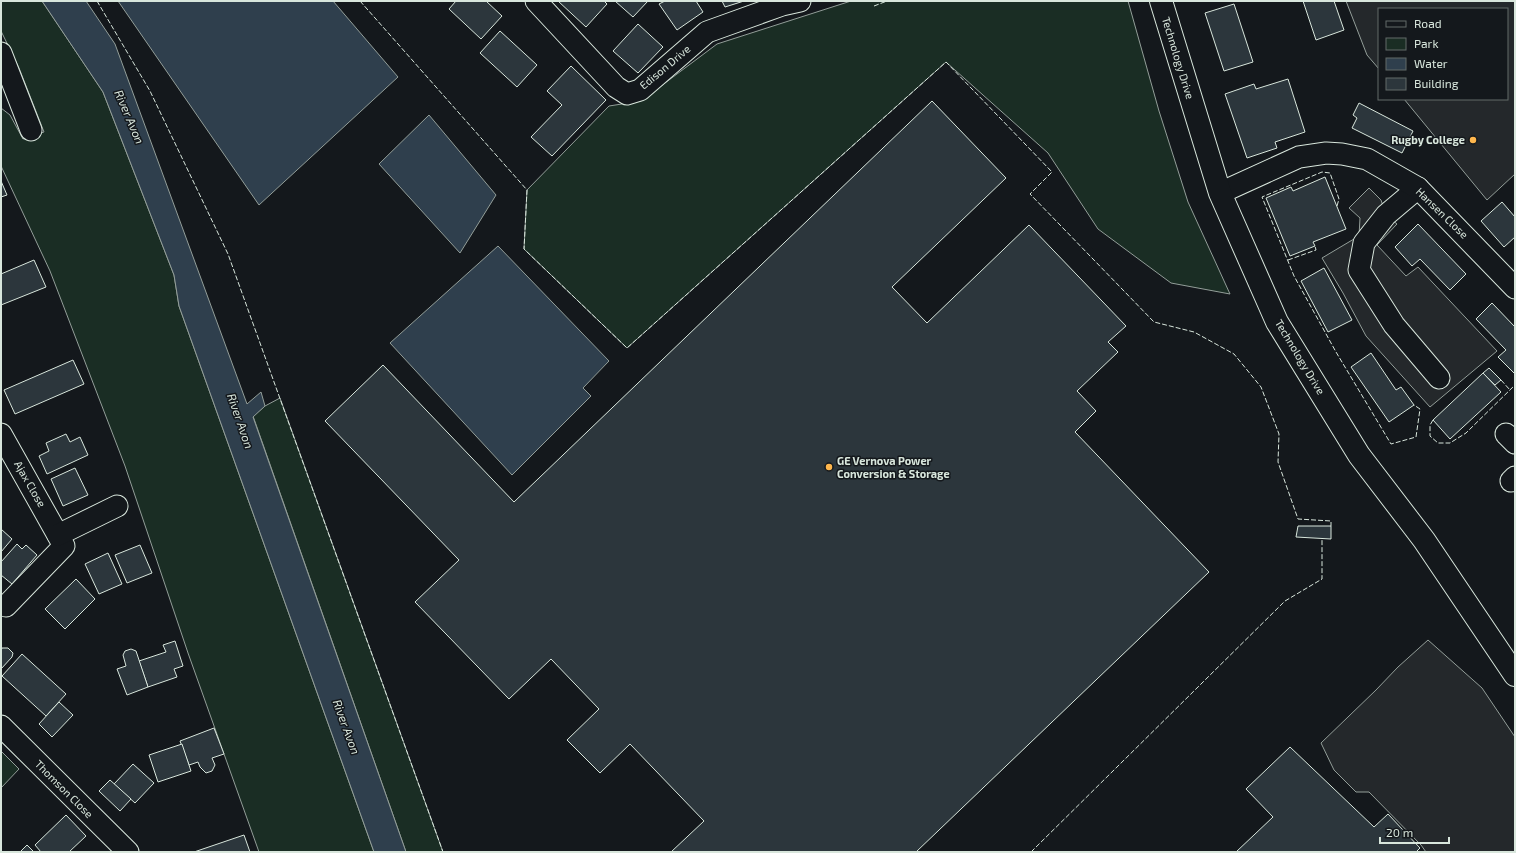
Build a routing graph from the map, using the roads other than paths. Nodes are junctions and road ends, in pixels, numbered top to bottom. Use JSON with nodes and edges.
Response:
{"nodes":[{"id":1,"x":536,"y":1,"type":"edge"},
{"id":2,"x":800,"y":1,"type":"edge"},
{"id":3,"x":1161,"y":1,"type":"edge"},
{"id":4,"x":1,"y":53,"type":"edge"},
{"id":5,"x":6,"y":77,"type":"edge"},
{"id":6,"x":31,"y":130,"type":"dead end"},
{"id":7,"x":1418,"y":188,"type":"junction"},
{"id":8,"x":1220,"y":193,"type":"junction"},
{"id":9,"x":1515,"y":288,"type":"edge"},
{"id":10,"x":1440,"y":378,"type":"dead end"},
{"id":11,"x":1,"y":434,"type":"edge"},
{"id":12,"x":117,"y":506,"type":"dead end"},
{"id":13,"x":58,"y":535,"type":"junction"},
{"id":14,"x":6,"y":606,"type":"dead end"},
{"id":15,"x":1513,"y":666,"type":"edge"},
{"id":16,"x":1,"y":726,"type":"edge"},
{"id":17,"x":128,"y":852,"type":"edge"}],
"edges":[{"from":1,"to":2,"type":"street","name":"Edison Drive"},
{"from":3,"to":8,"type":"street","name":"Technology Drive"},
{"from":4,"to":5,"type":"street"},
{"from":5,"to":6,"type":"street"},
{"from":7,"to":8,"type":"street","name":"Hansen Close"},
{"from":7,"to":9,"type":"street","name":"Hansen Close"},
{"from":7,"to":10,"type":"street"},
{"from":8,"to":15,"type":"street","name":"Technology Drive"},
{"from":11,"to":13,"type":"street","name":"Ajax Close"},
{"from":12,"to":13,"type":"street"},
{"from":13,"to":14,"type":"street","name":"Ajax Close"},
{"from":16,"to":17,"type":"street","name":"Thomson Close"}]}
